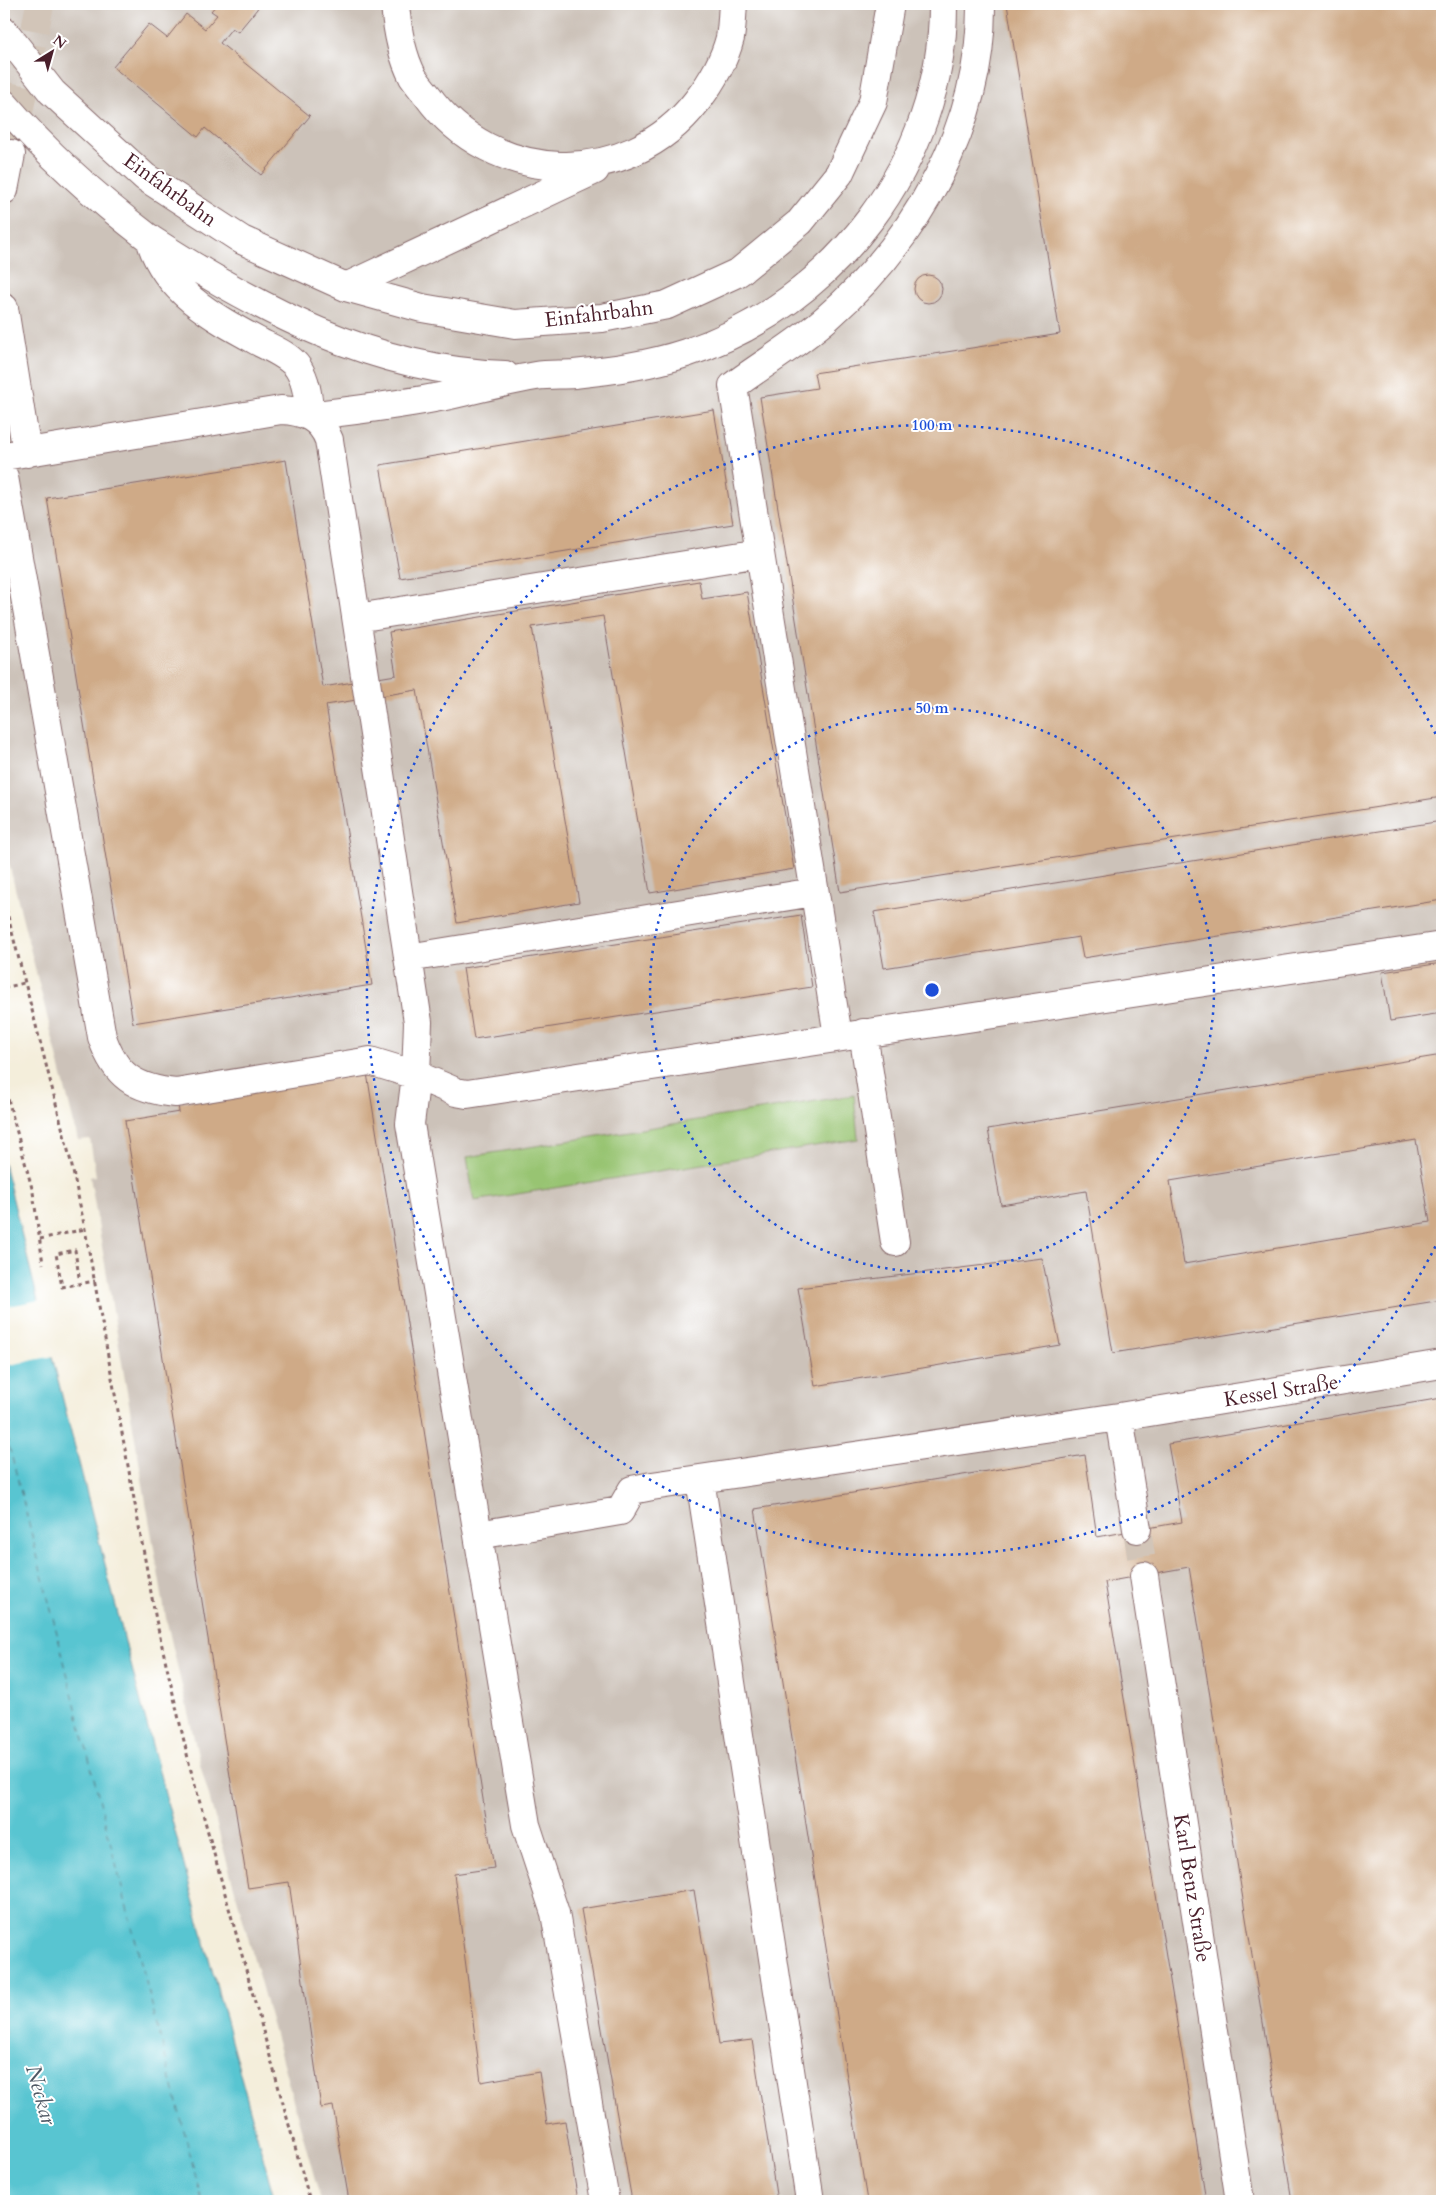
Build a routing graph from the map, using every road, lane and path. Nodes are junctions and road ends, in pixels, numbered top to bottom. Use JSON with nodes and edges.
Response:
{"nodes":[{"id":1,"x":395,"y":4,"type":"edge"},
{"id":2,"x":733,"y":4,"type":"edge"},
{"id":3,"x":890,"y":4,"type":"edge"},
{"id":4,"x":943,"y":4,"type":"edge"},
{"id":5,"x":981,"y":4,"type":"edge"},
{"id":6,"x":4,"y":32,"type":"edge"},
{"id":7,"x":4,"y":104,"type":"edge"},
{"id":8,"x":648,"y":144,"type":"junction"},
{"id":9,"x":11,"y":154,"type":"tunnel mouth"},
{"id":10,"x":4,"y":190,"type":"edge"},
{"id":11,"x":150,"y":239,"type":"junction"},
{"id":12,"x":346,"y":287,"type":"junction"},
{"id":13,"x":4,"y":308,"type":"edge"},
{"id":14,"x":536,"y":376,"type":"junction"},
{"id":15,"x":310,"y":416,"type":"junction"},
{"id":16,"x":15,"y":454,"type":"edge"},
{"id":17,"x":4,"y":477,"type":"edge"},
{"id":18,"x":760,"y":553,"type":"junction"},
{"id":19,"x":356,"y":618,"type":"junction"},
{"id":20,"x":814,"y":892,"type":"junction"},
{"id":21,"x":4,"y":900,"type":"edge"},
{"id":22,"x":1442,"y":946,"type":"edge"},
{"id":23,"x":408,"y":958,"type":"junction"},
{"id":24,"x":24,"y":983,"type":"junction"},
{"id":25,"x":4,"y":988,"type":"edge"},
{"id":26,"x":850,"y":1035,"type":"junction"},
{"id":27,"x":416,"y":1075,"type":"junction"},
{"id":28,"x":4,"y":1084,"type":"edge"},
{"id":29,"x":85,"y":1229,"type":"junction"},
{"id":30,"x":40,"y":1239,"type":"junction"},
{"id":31,"x":895,"y":1242,"type":"dead end"},
{"id":32,"x":43,"y":1264,"type":"dead end"},
{"id":33,"x":80,"y":1277,"type":"dead end"},
{"id":34,"x":95,"y":1281,"type":"junction"},
{"id":35,"x":1442,"y":1364,"type":"edge"},
{"id":36,"x":1119,"y":1417,"type":"junction"},
{"id":37,"x":700,"y":1479,"type":"junction"},
{"id":38,"x":1137,"y":1529,"type":"tunnel mouth"},
{"id":39,"x":478,"y":1535,"type":"junction"},
{"id":40,"x":1144,"y":1576,"type":"tunnel mouth"},
{"id":41,"x":310,"y":2201,"type":"edge"},
{"id":42,"x":604,"y":2201,"type":"edge"},
{"id":43,"x":810,"y":2201,"type":"edge"},
{"id":44,"x":1240,"y":2201,"type":"edge"}],
"edges":[{"from":1,"to":8,"type":"street"},
{"from":2,"to":8,"type":"street"},
{"from":3,"to":12,"type":"street","name":"Einfahrbahn"},
{"from":4,"to":14,"type":"street"},
{"from":5,"to":18,"type":"street"},
{"from":6,"to":12,"type":"street","name":"Einfahrbahn"},
{"from":7,"to":11,"type":"street"},
{"from":8,"to":12,"type":"street"},
{"from":9,"to":10,"type":"street"},
{"from":11,"to":14,"type":"street"},
{"from":11,"to":15,"type":"street"},
{"from":13,"to":16,"type":"street"},
{"from":14,"to":15,"type":"street"},
{"from":15,"to":16,"type":"street"},
{"from":15,"to":19,"type":"street"},
{"from":17,"to":27,"type":"street"},
{"from":18,"to":19,"type":"street"},
{"from":18,"to":20,"type":"street"},
{"from":19,"to":23,"type":"street"},
{"from":20,"to":23,"type":"street"},
{"from":20,"to":26,"type":"street"},
{"from":21,"to":24,"type":"path"},
{"from":22,"to":26,"type":"street"},
{"from":23,"to":27,"type":"street"},
{"from":24,"to":25,"type":"path"},
{"from":24,"to":29,"type":"path"},
{"from":26,"to":27,"type":"street"},
{"from":26,"to":31,"type":"street"},
{"from":27,"to":39,"type":"street"},
{"from":28,"to":30,"type":"path"},
{"from":29,"to":30,"type":"path"},
{"from":29,"to":34,"type":"path"},
{"from":30,"to":32,"type":"path"},
{"from":33,"to":34,"type":"path"},
{"from":34,"to":41,"type":"path"},
{"from":35,"to":36,"type":"street","name":"Kessel Straße"},
{"from":36,"to":37,"type":"street","name":"Kessel Straße"},
{"from":36,"to":38,"type":"street"},
{"from":37,"to":39,"type":"street","name":"Kessel Straße"},
{"from":37,"to":43,"type":"street"},
{"from":39,"to":42,"type":"street"},
{"from":40,"to":44,"type":"street","name":"Karl Benz Straße"}]}
